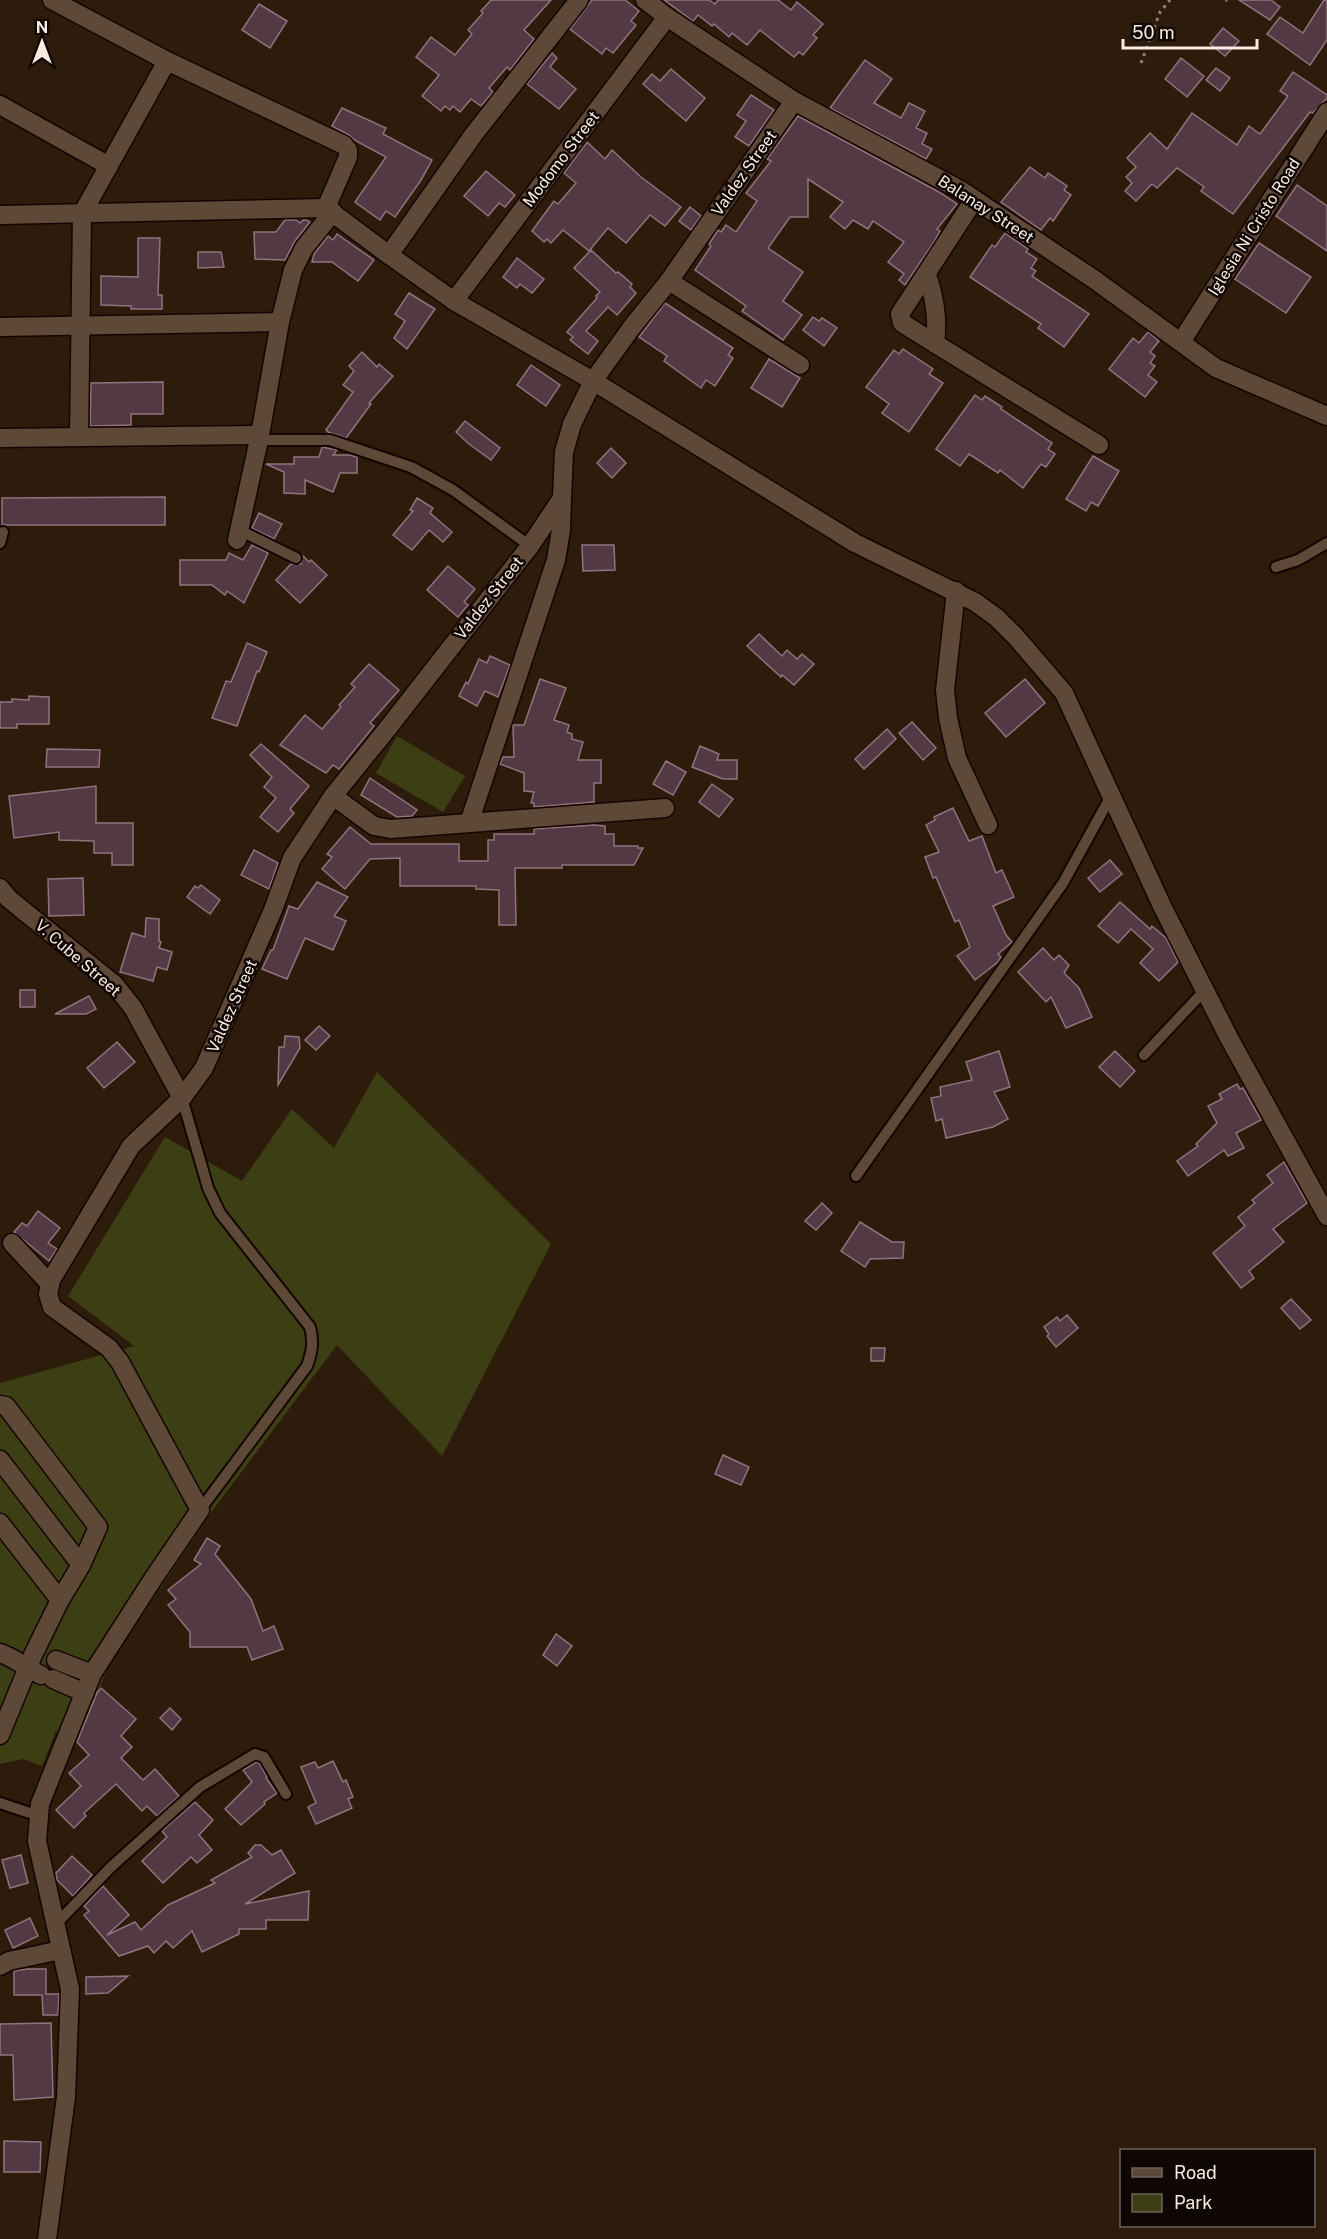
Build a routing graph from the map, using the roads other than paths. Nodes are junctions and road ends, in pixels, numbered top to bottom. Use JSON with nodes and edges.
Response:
{"nodes":[{"id":1,"x":52,"y":0,"type":"edge"},
{"id":2,"x":579,"y":0,"type":"edge"},
{"id":3,"x":649,"y":1,"type":"edge"},
{"id":4,"x":667,"y":17,"type":"junction"},
{"id":5,"x":167,"y":61,"type":"junction"},
{"id":6,"x":794,"y":100,"type":"junction"},
{"id":7,"x":0,"y":105,"type":"edge"},
{"id":8,"x":1327,"y":112,"type":"edge"},
{"id":9,"x":109,"y":166,"type":"junction"},
{"id":10,"x":974,"y":200,"type":"junction"},
{"id":11,"x":330,"y":210,"type":"junction"},
{"id":12,"x":82,"y":214,"type":"junction"},
{"id":13,"x":0,"y":215,"type":"edge"},
{"id":14,"x":390,"y":255,"type":"junction"},
{"id":15,"x":927,"y":275,"type":"junction"},
{"id":16,"x":669,"y":281,"type":"junction"},
{"id":17,"x":454,"y":301,"type":"junction"},
{"id":18,"x":280,"y":322,"type":"junction"},
{"id":19,"x":80,"y":326,"type":"junction"},
{"id":20,"x":0,"y":327,"type":"edge"},
{"id":21,"x":1181,"y":342,"type":"junction"},
{"id":22,"x":936,"y":344,"type":"junction"},
{"id":23,"x":800,"y":365,"type":"dead end"},
{"id":24,"x":593,"y":381,"type":"junction"},
{"id":25,"x":1327,"y":416,"type":"edge"},
{"id":26,"x":79,"y":437,"type":"junction"},
{"id":27,"x":260,"y":437,"type":"junction"},
{"id":28,"x":0,"y":438,"type":"edge"},
{"id":29,"x":1099,"y":445,"type":"dead end"},
{"id":30,"x":561,"y":498,"type":"junction"},
{"id":31,"x":238,"y":535,"type":"joint"},
{"id":32,"x":1327,"y":543,"type":"edge"},
{"id":33,"x":530,"y":546,"type":"junction"},
{"id":34,"x":296,"y":558,"type":"dead end"},
{"id":35,"x":1276,"y":567,"type":"dead end"},
{"id":36,"x":956,"y":591,"type":"junction"},
{"id":37,"x":333,"y":796,"type":"junction"},
{"id":38,"x":1111,"y":796,"type":"junction"},
{"id":39,"x":666,"y":808,"type":"dead end"},
{"id":40,"x":469,"y":823,"type":"junction"},
{"id":41,"x":988,"y":825,"type":"dead end"},
{"id":42,"x":0,"y":888,"type":"edge"},
{"id":43,"x":1205,"y":990,"type":"junction"},
{"id":44,"x":1144,"y":1055,"type":"dead end"},
{"id":45,"x":182,"y":1098,"type":"junction"},
{"id":46,"x":856,"y":1176,"type":"dead end"},
{"id":47,"x":1327,"y":1216,"type":"edge"},
{"id":48,"x":12,"y":1243,"type":"dead end"},
{"id":49,"x":50,"y":1284,"type":"junction"},
{"id":50,"x":0,"y":1405,"type":"edge"},
{"id":51,"x":0,"y":1460,"type":"edge"},
{"id":52,"x":200,"y":1510,"type":"junction"},
{"id":53,"x":0,"y":1523,"type":"edge"},
{"id":54,"x":81,"y":1565,"type":"junction"},
{"id":55,"x":60,"y":1600,"type":"junction"},
{"id":56,"x":34,"y":1663,"type":"edge"},
{"id":57,"x":92,"y":1674,"type":"junction"},
{"id":58,"x":85,"y":1693,"type":"junction"},
{"id":59,"x":0,"y":1735,"type":"edge"},
{"id":60,"x":286,"y":1794,"type":"dead end"},
{"id":61,"x":0,"y":1803,"type":"edge"},
{"id":62,"x":39,"y":1816,"type":"junction"},
{"id":63,"x":55,"y":1925,"type":"junction"},
{"id":64,"x":61,"y":1950,"type":"junction"},
{"id":65,"x":0,"y":1966,"type":"edge"},
{"id":66,"x":47,"y":2239,"type":"edge"}],
"edges":[{"from":1,"to":5,"type":"street"},
{"from":2,"to":14,"type":"street"},
{"from":3,"to":4,"type":"street","name":"Balanay Street"},
{"from":4,"to":6,"type":"street","name":"Balanay Street"},
{"from":4,"to":17,"type":"street","name":"Modomo Street"},
{"from":5,"to":9,"type":"street"},
{"from":5,"to":11,"type":"street"},
{"from":6,"to":10,"type":"street","name":"Balanay Street"},
{"from":6,"to":16,"type":"street","name":"Valdez Street"},
{"from":7,"to":9,"type":"street"},
{"from":8,"to":21,"type":"street","name":"Iglesia Ni Cristo Road"},
{"from":9,"to":12,"type":"street"},
{"from":10,"to":15,"type":"street"},
{"from":10,"to":21,"type":"street","name":"Balanay Street"},
{"from":11,"to":12,"type":"street"},
{"from":11,"to":14,"type":"street"},
{"from":11,"to":18,"type":"street"},
{"from":12,"to":13,"type":"street"},
{"from":12,"to":19,"type":"street"},
{"from":14,"to":17,"type":"street"},
{"from":15,"to":22,"type":"street"},
{"from":15,"to":22,"type":"street"},
{"from":16,"to":23,"type":"street"},
{"from":16,"to":24,"type":"street","name":"Valdez Street"},
{"from":17,"to":24,"type":"street"},
{"from":18,"to":19,"type":"street"},
{"from":18,"to":27,"type":"street"},
{"from":19,"to":20,"type":"street"},
{"from":19,"to":26,"type":"street"},
{"from":21,"to":25,"type":"street","name":"Balanay Street"},
{"from":22,"to":29,"type":"street"},
{"from":24,"to":30,"type":"street","name":"Valdez Street"},
{"from":24,"to":36,"type":"street"},
{"from":26,"to":27,"type":"street"},
{"from":26,"to":28,"type":"street"},
{"from":27,"to":31,"type":"street"},
{"from":27,"to":33,"type":"lane"},
{"from":30,"to":33,"type":"street","name":"Valdez Street"},
{"from":30,"to":40,"type":"street"},
{"from":31,"to":34,"type":"lane"},
{"from":32,"to":35,"type":"lane"},
{"from":33,"to":37,"type":"street","name":"Valdez Street"},
{"from":36,"to":38,"type":"street"},
{"from":36,"to":41,"type":"street"},
{"from":37,"to":40,"type":"street"},
{"from":37,"to":45,"type":"street","name":"Valdez Street"},
{"from":38,"to":43,"type":"street"},
{"from":38,"to":46,"type":"lane"},
{"from":39,"to":40,"type":"street"},
{"from":42,"to":45,"type":"street","name":"V. Cube Street"},
{"from":43,"to":44,"type":"lane"},
{"from":43,"to":47,"type":"street"},
{"from":45,"to":49,"type":"street","name":"Valdez Street"},
{"from":45,"to":52,"type":"lane"},
{"from":48,"to":49,"type":"street"},
{"from":49,"to":52,"type":"street"},
{"from":50,"to":54,"type":"street"},
{"from":51,"to":54,"type":"street"},
{"from":52,"to":57,"type":"street"},
{"from":53,"to":55,"type":"street"},
{"from":54,"to":55,"type":"street"},
{"from":55,"to":56,"type":"street"},
{"from":56,"to":57,"type":"street"},
{"from":56,"to":58,"type":"street"},
{"from":56,"to":59,"type":"street"},
{"from":57,"to":58,"type":"street"},
{"from":58,"to":62,"type":"street"},
{"from":60,"to":63,"type":"lane"},
{"from":61,"to":62,"type":"lane"},
{"from":62,"to":63,"type":"street"},
{"from":63,"to":64,"type":"street"},
{"from":64,"to":65,"type":"street"},
{"from":64,"to":66,"type":"street"}]}
